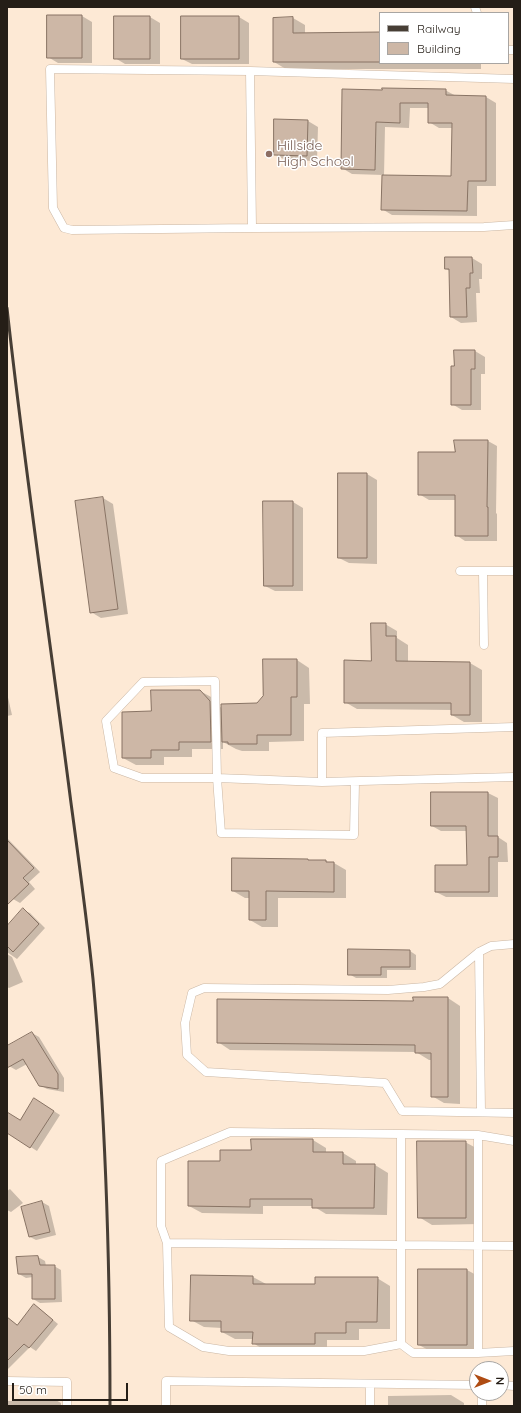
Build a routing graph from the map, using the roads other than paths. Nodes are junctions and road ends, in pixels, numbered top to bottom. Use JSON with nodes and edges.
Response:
{"nodes":[{"id":1,"x":250,"y":71,"type":"junction"},
{"id":2,"x":514,"y":79,"type":"edge"},
{"id":3,"x":514,"y":225,"type":"edge"},
{"id":4,"x":252,"y":228,"type":"junction"},
{"id":5,"x":460,"y":571,"type":"dead end"},
{"id":6,"x":483,"y":571,"type":"junction"},
{"id":7,"x":514,"y":571,"type":"edge"},
{"id":8,"x":484,"y":645,"type":"dead end"},
{"id":9,"x":514,"y":727,"type":"edge"},
{"id":10,"x":217,"y":778,"type":"junction"},
{"id":11,"x":514,"y":778,"type":"edge"},
{"id":12,"x":322,"y":782,"type":"junction"},
{"id":13,"x":355,"y":782,"type":"junction"},
{"id":14,"x":514,"y":944,"type":"edge"},
{"id":15,"x":479,"y":952,"type":"junction"},
{"id":16,"x":481,"y":1112,"type":"junction"},
{"id":17,"x":514,"y":1113,"type":"edge"},
{"id":18,"x":401,"y":1134,"type":"junction"},
{"id":19,"x":478,"y":1135,"type":"junction"},
{"id":20,"x":514,"y":1141,"type":"edge"},
{"id":21,"x":167,"y":1243,"type":"junction"},
{"id":22,"x":401,"y":1245,"type":"junction"},
{"id":23,"x":477,"y":1246,"type":"junction"},
{"id":24,"x":514,"y":1246,"type":"edge"},
{"id":25,"x":401,"y":1344,"type":"junction"},
{"id":26,"x":514,"y":1351,"type":"edge"},
{"id":27,"x":478,"y":1353,"type":"junction"},
{"id":28,"x":7,"y":1381,"type":"edge"},
{"id":29,"x":370,"y":1384,"type":"junction"},
{"id":30,"x":469,"y":1385,"type":"edge"},
{"id":31,"x":67,"y":1406,"type":"edge"},
{"id":32,"x":166,"y":1406,"type":"edge"},
{"id":33,"x":370,"y":1406,"type":"edge"}],
"edges":[{"from":1,"to":2,"type":"lane"},
{"from":1,"to":4,"type":"lane"},
{"from":1,"to":4,"type":"lane"},
{"from":3,"to":4,"type":"lane"},
{"from":5,"to":6,"type":"lane"},
{"from":6,"to":7,"type":"lane"},
{"from":6,"to":8,"type":"lane"},
{"from":9,"to":12,"type":"lane"},
{"from":10,"to":10,"type":"lane"},
{"from":10,"to":12,"type":"lane"},
{"from":10,"to":13,"type":"lane"},
{"from":11,"to":13,"type":"lane"},
{"from":12,"to":13,"type":"lane"},
{"from":14,"to":15,"type":"lane"},
{"from":15,"to":16,"type":"lane"},
{"from":15,"to":16,"type":"lane"},
{"from":16,"to":17,"type":"lane"},
{"from":18,"to":19,"type":"lane"},
{"from":18,"to":21,"type":"lane"},
{"from":18,"to":22,"type":"lane"},
{"from":19,"to":20,"type":"lane"},
{"from":19,"to":23,"type":"lane"},
{"from":21,"to":22,"type":"lane"},
{"from":21,"to":25,"type":"lane"},
{"from":22,"to":23,"type":"lane"},
{"from":22,"to":25,"type":"lane"},
{"from":23,"to":24,"type":"lane"},
{"from":23,"to":27,"type":"lane"},
{"from":25,"to":27,"type":"lane"},
{"from":26,"to":27,"type":"lane"},
{"from":28,"to":31,"type":"lane"},
{"from":29,"to":30,"type":"lane"},
{"from":29,"to":32,"type":"lane"},
{"from":29,"to":33,"type":"lane"}]}
